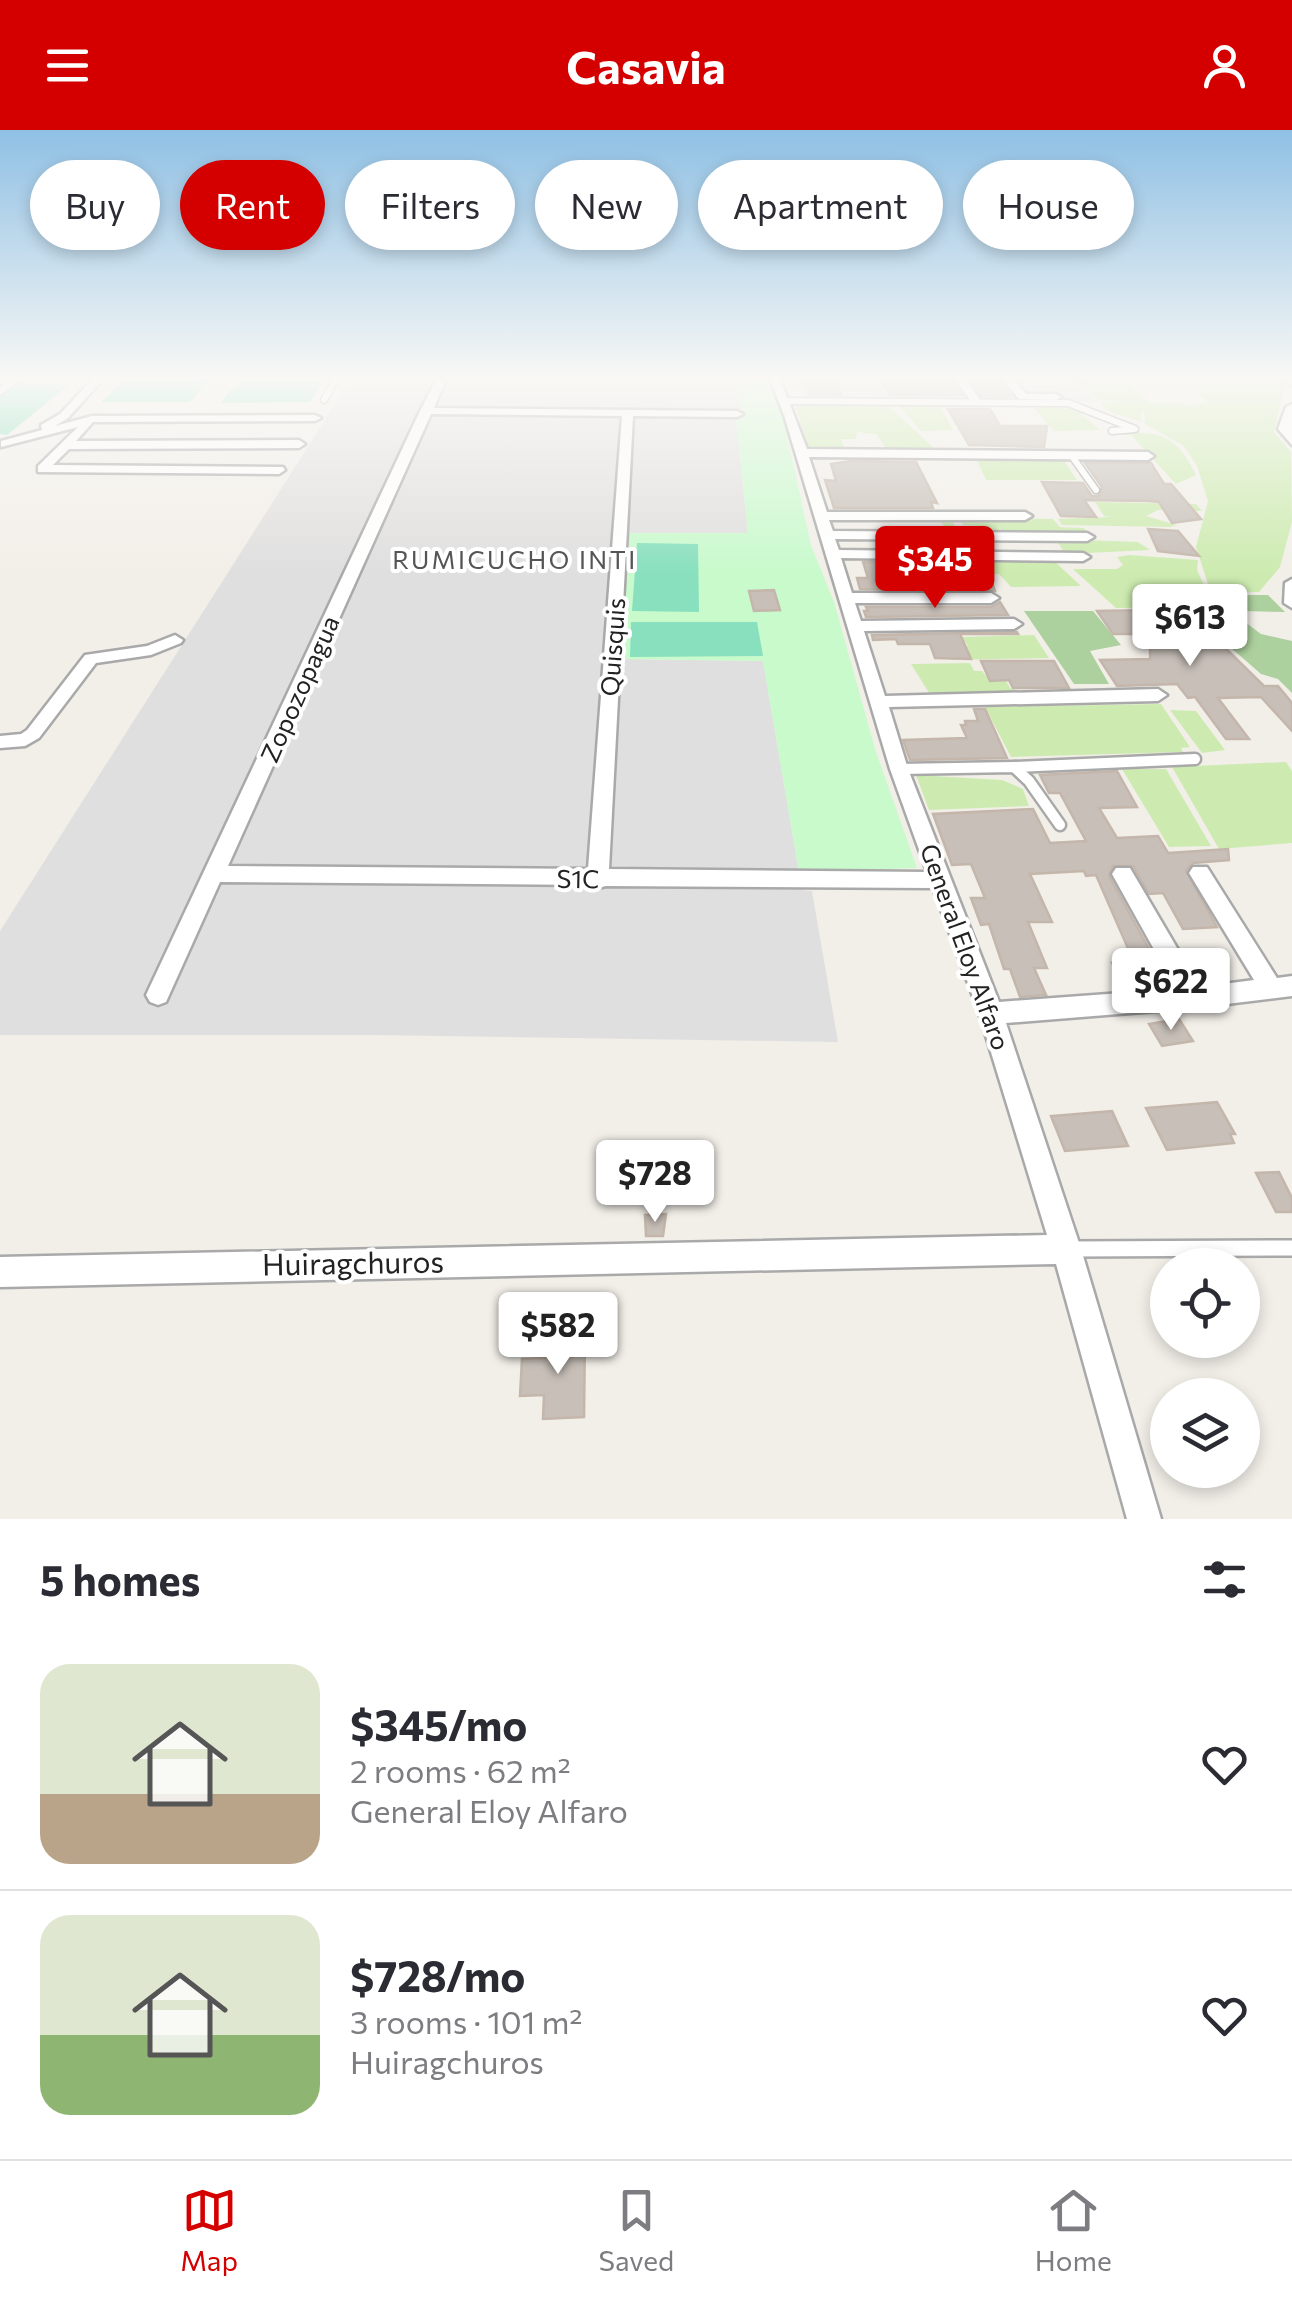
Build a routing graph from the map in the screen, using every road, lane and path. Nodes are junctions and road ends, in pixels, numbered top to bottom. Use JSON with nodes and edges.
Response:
{"nodes":[{"id":1,"x":299,"y":444,"type":"dead end"},
{"id":2,"x":411,"y":444,"type":"edge"},
{"id":3,"x":626,"y":444,"type":"edge"},
{"id":4,"x":799,"y":444,"type":"edge"},
{"id":5,"x":66,"y":445,"type":"joint"},
{"id":6,"x":802,"y":453,"type":"junction"},
{"id":7,"x":1071,"y":455,"type":"junction"},
{"id":8,"x":1148,"y":456,"type":"dead end"},
{"id":9,"x":280,"y":470,"type":"dead end"},
{"id":10,"x":1096,"y":490,"type":"dead end"},
{"id":11,"x":821,"y":516,"type":"junction"},
{"id":12,"x":1025,"y":516,"type":"dead end"},
{"id":13,"x":828,"y":536,"type":"junction"},
{"id":14,"x":1086,"y":537,"type":"dead end"},
{"id":15,"x":833,"y":554,"type":"junction"},
{"id":16,"x":1083,"y":557,"type":"dead end"},
{"id":17,"x":1292,"y":583,"type":"edge"},
{"id":18,"x":847,"y":598,"type":"junction"},
{"id":19,"x":991,"y":598,"type":"dead end"},
{"id":20,"x":1292,"y":603,"type":"edge"},
{"id":21,"x":1014,"y":624,"type":"dead end"},
{"id":22,"x":855,"y":626,"type":"junction"},
{"id":23,"x":175,"y":640,"type":"dead end"},
{"id":24,"x":1158,"y":695,"type":"dead end"},
{"id":25,"x":879,"y":702,"type":"junction"},
{"id":26,"x":0,"y":742,"type":"edge"},
{"id":27,"x":1195,"y":759,"type":"dead end"},
{"id":28,"x":1014,"y":767,"type":"junction"},
{"id":29,"x":900,"y":769,"type":"junction"},
{"id":30,"x":1060,"y":826,"type":"dead end"},
{"id":31,"x":1200,"y":873,"type":"dead end"},
{"id":32,"x":216,"y":874,"type":"junction"},
{"id":33,"x":1122,"y":874,"type":"dead end"},
{"id":34,"x":598,"y":880,"type":"junction"},
{"id":35,"x":941,"y":880,"type":"junction"},
{"id":36,"x":1281,"y":987,"type":"edge"},
{"id":37,"x":158,"y":995,"type":"dead end"},
{"id":38,"x":1194,"y":998,"type":"junction"},
{"id":39,"x":991,"y":1013,"type":"junction"},
{"id":40,"x":1292,"y":1248,"type":"edge"},
{"id":41,"x":1066,"y":1249,"type":"junction"},
{"id":42,"x":0,"y":1272,"type":"edge"},
{"id":43,"x":1144,"y":1519,"type":"edge"}],
"edges":[{"from":1,"to":5,"type":"street"},
{"from":2,"to":32,"type":"street","name":"Zopozopagua"},
{"from":3,"to":34,"type":"street","name":"Quisquis"},
{"from":4,"to":6,"type":"street","name":"General Eloy Alfaro"},
{"from":5,"to":9,"type":"street"},
{"from":6,"to":7,"type":"street"},
{"from":6,"to":11,"type":"street","name":"General Eloy Alfaro"},
{"from":7,"to":8,"type":"street"},
{"from":7,"to":10,"type":"lane"},
{"from":11,"to":12,"type":"street"},
{"from":11,"to":13,"type":"street","name":"General Eloy Alfaro"},
{"from":13,"to":14,"type":"street"},
{"from":13,"to":15,"type":"street","name":"General Eloy Alfaro"},
{"from":15,"to":16,"type":"street"},
{"from":15,"to":18,"type":"street","name":"General Eloy Alfaro"},
{"from":17,"to":20,"type":"street"},
{"from":18,"to":19,"type":"street"},
{"from":18,"to":22,"type":"street","name":"General Eloy Alfaro"},
{"from":21,"to":22,"type":"street"},
{"from":22,"to":25,"type":"street","name":"General Eloy Alfaro"},
{"from":23,"to":26,"type":"street"},
{"from":24,"to":25,"type":"street"},
{"from":25,"to":29,"type":"street","name":"General Eloy Alfaro"},
{"from":27,"to":28,"type":"lane"},
{"from":28,"to":29,"type":"lane"},
{"from":28,"to":30,"type":"lane"},
{"from":29,"to":35,"type":"street","name":"General Eloy Alfaro"},
{"from":31,"to":36,"type":"street"},
{"from":32,"to":34,"type":"street","name":"S1C"},
{"from":32,"to":37,"type":"street","name":"Zopozopagua"},
{"from":33,"to":38,"type":"street"},
{"from":34,"to":35,"type":"street","name":"S1C"},
{"from":35,"to":39,"type":"street","name":"General Eloy Alfaro"},
{"from":36,"to":38,"type":"street"},
{"from":38,"to":39,"type":"street"},
{"from":39,"to":41,"type":"street","name":"General Eloy Alfaro"},
{"from":40,"to":41,"type":"lane"},
{"from":41,"to":42,"type":"street","name":"Huiragchuros"},
{"from":41,"to":43,"type":"street","name":"General Eloy Alfaro"}]}
